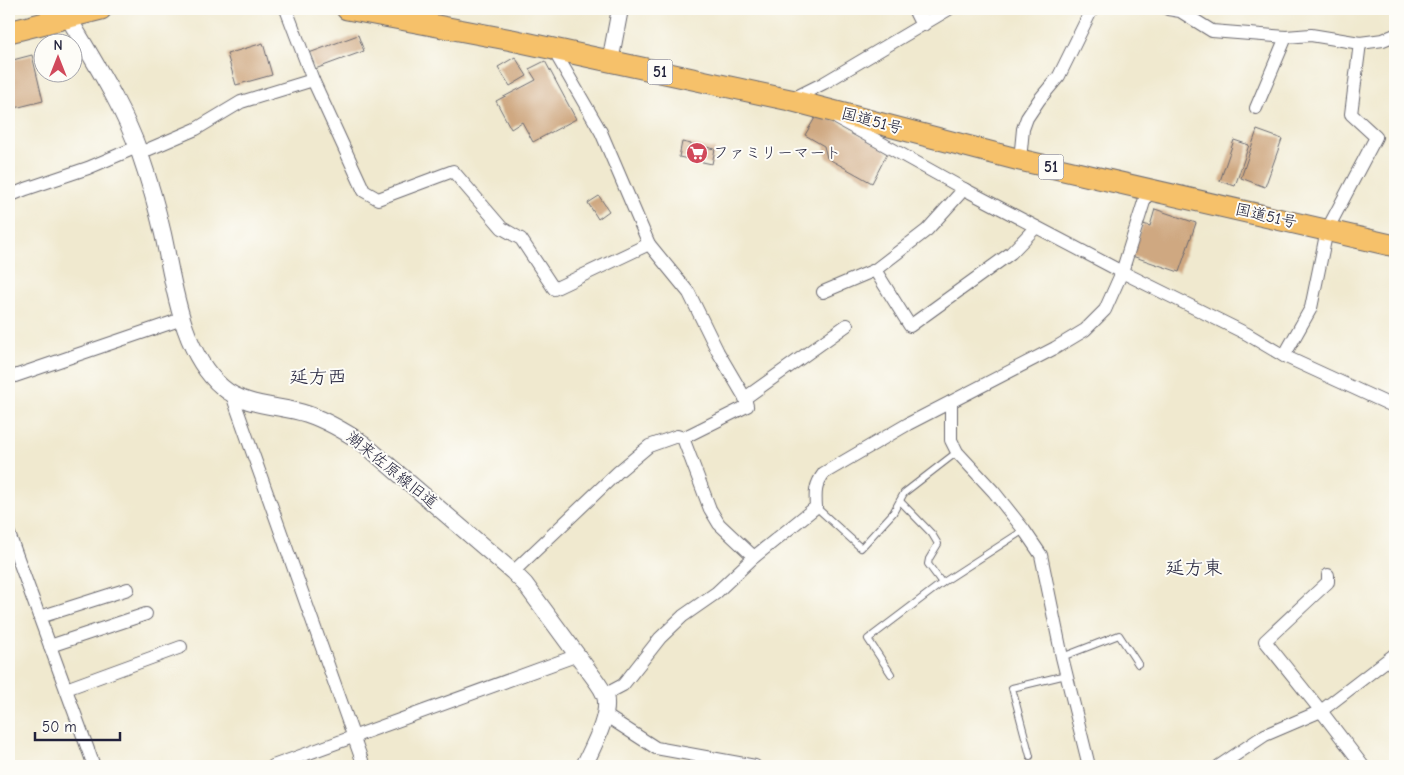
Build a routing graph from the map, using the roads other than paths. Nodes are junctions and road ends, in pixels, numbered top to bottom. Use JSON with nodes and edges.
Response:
{"nodes":[{"id":1,"x":101,"y":9,"type":"edge"},
{"id":2,"x":286,"y":9,"type":"edge"},
{"id":3,"x":347,"y":9,"type":"edge"},
{"id":4,"x":620,"y":9,"type":"edge"},
{"id":5,"x":916,"y":9,"type":"edge"},
{"id":6,"x":949,"y":9,"type":"edge"},
{"id":7,"x":1092,"y":9,"type":"edge"},
{"id":8,"x":1168,"y":9,"type":"edge"},
{"id":9,"x":66,"y":13,"type":"edge"},
{"id":10,"x":923,"y":23,"type":"junction"},
{"id":11,"x":9,"y":32,"type":"edge"},
{"id":12,"x":1395,"y":35,"type":"edge"},
{"id":13,"x":1286,"y":37,"type":"junction"},
{"id":14,"x":1360,"y":43,"type":"junction"},
{"id":15,"x":553,"y":49,"type":"junction"},
{"id":16,"x":610,"y":62,"type":"junction"},
{"id":17,"x":313,"y":80,"type":"junction"},
{"id":18,"x":790,"y":100,"type":"junction"},
{"id":19,"x":814,"y":106,"type":"junction"},
{"id":20,"x":1256,"y":108,"type":"dead end"},
{"id":21,"x":139,"y":150,"type":"junction"},
{"id":22,"x":1020,"y":160,"type":"junction"},
{"id":23,"x":1148,"y":189,"type":"junction"},
{"id":24,"x":964,"y":190,"type":"junction"},
{"id":25,"x":9,"y":196,"type":"edge"},
{"id":26,"x":1036,"y":227,"type":"junction"},
{"id":27,"x":1327,"y":230,"type":"junction"},
{"id":28,"x":649,"y":244,"type":"junction"},
{"id":29,"x":1395,"y":246,"type":"edge"},
{"id":30,"x":875,"y":270,"type":"junction"},
{"id":31,"x":1122,"y":272,"type":"junction"},
{"id":32,"x":823,"y":292,"type":"dead end"},
{"id":33,"x":182,"y":319,"type":"junction"},
{"id":34,"x":847,"y":325,"type":"dead end"},
{"id":35,"x":1284,"y":356,"type":"junction"},
{"id":36,"x":9,"y":378,"type":"edge"},
{"id":37,"x":232,"y":395,"type":"junction"},
{"id":38,"x":745,"y":398,"type":"junction"},
{"id":39,"x":951,"y":402,"type":"junction"},
{"id":40,"x":1395,"y":407,"type":"edge"},
{"id":41,"x":683,"y":438,"type":"junction"},
{"id":42,"x":957,"y":452,"type":"junction"},
{"id":43,"x":900,"y":501,"type":"junction"},
{"id":44,"x":816,"y":507,"type":"junction"},
{"id":45,"x":1024,"y":530,"type":"junction"},
{"id":46,"x":9,"y":534,"type":"edge"},
{"id":47,"x":754,"y":557,"type":"junction"},
{"id":48,"x":513,"y":572,"type":"junction"},
{"id":49,"x":1328,"y":575,"type":"dead end"},
{"id":50,"x":942,"y":583,"type":"junction"},
{"id":51,"x":128,"y":589,"type":"dead end"},
{"id":52,"x":146,"y":614,"type":"dead end"},
{"id":53,"x":40,"y":617,"type":"junction"},
{"id":54,"x":50,"y":646,"type":"junction"},
{"id":55,"x":181,"y":647,"type":"dead end"},
{"id":56,"x":1395,"y":654,"type":"edge"},
{"id":57,"x":578,"y":655,"type":"junction"},
{"id":58,"x":1062,"y":657,"type":"junction"},
{"id":59,"x":1138,"y":664,"type":"dead end"},
{"id":60,"x":891,"y":674,"type":"dead end"},
{"id":61,"x":1066,"y":675,"type":"junction"},
{"id":62,"x":66,"y":689,"type":"junction"},
{"id":63,"x":604,"y":695,"type":"junction"},
{"id":64,"x":1321,"y":711,"type":"junction"},
{"id":65,"x":605,"y":715,"type":"junction"},
{"id":66,"x":354,"y":738,"type":"junction"},
{"id":67,"x":1030,"y":756,"type":"dead end"},
{"id":68,"x":94,"y":766,"type":"edge"},
{"id":69,"x":273,"y":766,"type":"edge"},
{"id":70,"x":364,"y":766,"type":"edge"},
{"id":71,"x":584,"y":766,"type":"edge"},
{"id":72,"x":755,"y":766,"type":"edge"},
{"id":73,"x":1089,"y":766,"type":"edge"},
{"id":74,"x":1219,"y":766,"type":"edge"},
{"id":75,"x":1363,"y":766,"type":"edge"}],
"edges":[{"from":1,"to":9,"type":"highway"},
{"from":2,"to":17,"type":"street"},
{"from":3,"to":15,"type":"highway","name":"国道51号","number":"51"},
{"from":4,"to":16,"type":"street"},
{"from":5,"to":10,"type":"street"},
{"from":6,"to":10,"type":"street"},
{"from":7,"to":22,"type":"street"},
{"from":8,"to":13,"type":"street"},
{"from":9,"to":11,"type":"highway"},
{"from":9,"to":21,"type":"street","name":"潮来佐原線旧道"},
{"from":10,"to":18,"type":"street"},
{"from":12,"to":14,"type":"street"},
{"from":13,"to":14,"type":"street"},
{"from":13,"to":20,"type":"street"},
{"from":14,"to":27,"type":"street"},
{"from":15,"to":16,"type":"highway","name":"国道51号","number":"51"},
{"from":15,"to":28,"type":"street"},
{"from":16,"to":18,"type":"highway","name":"国道51号","number":"51"},
{"from":17,"to":21,"type":"street"},
{"from":17,"to":28,"type":"street"},
{"from":18,"to":19,"type":"highway","name":"国道51号","number":"51"},
{"from":19,"to":22,"type":"highway","name":"国道51号","number":"51"},
{"from":19,"to":24,"type":"street"},
{"from":21,"to":25,"type":"street"},
{"from":21,"to":33,"type":"street","name":"潮来佐原線旧道"},
{"from":22,"to":23,"type":"highway","name":"国道51号","number":"51"},
{"from":23,"to":27,"type":"highway","name":"国道51号","number":"51"},
{"from":23,"to":31,"type":"street"},
{"from":24,"to":26,"type":"street"},
{"from":24,"to":30,"type":"street"},
{"from":26,"to":30,"type":"street"},
{"from":26,"to":31,"type":"street"},
{"from":27,"to":29,"type":"highway","name":"国道51号","number":"51"},
{"from":27,"to":35,"type":"street"},
{"from":28,"to":38,"type":"street"},
{"from":30,"to":32,"type":"street"},
{"from":31,"to":35,"type":"street"},
{"from":31,"to":39,"type":"street"},
{"from":33,"to":36,"type":"street"},
{"from":33,"to":37,"type":"street","name":"潮来佐原線旧道"},
{"from":34,"to":38,"type":"street"},
{"from":35,"to":40,"type":"street"},
{"from":37,"to":48,"type":"street","name":"潮来佐原線旧道"},
{"from":37,"to":66,"type":"street"},
{"from":38,"to":41,"type":"street"},
{"from":39,"to":42,"type":"street"},
{"from":39,"to":44,"type":"street"},
{"from":41,"to":47,"type":"street"},
{"from":41,"to":48,"type":"street"},
{"from":42,"to":43,"type":"lane"},
{"from":42,"to":45,"type":"street"},
{"from":43,"to":44,"type":"lane"},
{"from":43,"to":50,"type":"lane"},
{"from":44,"to":47,"type":"street"},
{"from":45,"to":50,"type":"lane"},
{"from":45,"to":58,"type":"street"},
{"from":46,"to":53,"type":"street"},
{"from":47,"to":63,"type":"street"},
{"from":48,"to":57,"type":"street","name":"潮来佐原線旧道"},
{"from":49,"to":64,"type":"street"},
{"from":50,"to":60,"type":"lane"},
{"from":51,"to":53,"type":"street"},
{"from":52,"to":54,"type":"street"},
{"from":53,"to":54,"type":"street"},
{"from":54,"to":62,"type":"street"},
{"from":55,"to":62,"type":"street"},
{"from":56,"to":64,"type":"street"},
{"from":57,"to":63,"type":"street","name":"潮来佐原線旧道"},
{"from":57,"to":66,"type":"street"},
{"from":58,"to":59,"type":"lane"},
{"from":58,"to":61,"type":"street"},
{"from":61,"to":67,"type":"lane"},
{"from":61,"to":73,"type":"street"},
{"from":62,"to":68,"type":"street"},
{"from":63,"to":65,"type":"street"},
{"from":64,"to":74,"type":"street"},
{"from":64,"to":75,"type":"street"},
{"from":65,"to":71,"type":"street"},
{"from":65,"to":72,"type":"street"},
{"from":66,"to":69,"type":"street"},
{"from":66,"to":70,"type":"street"}]}
